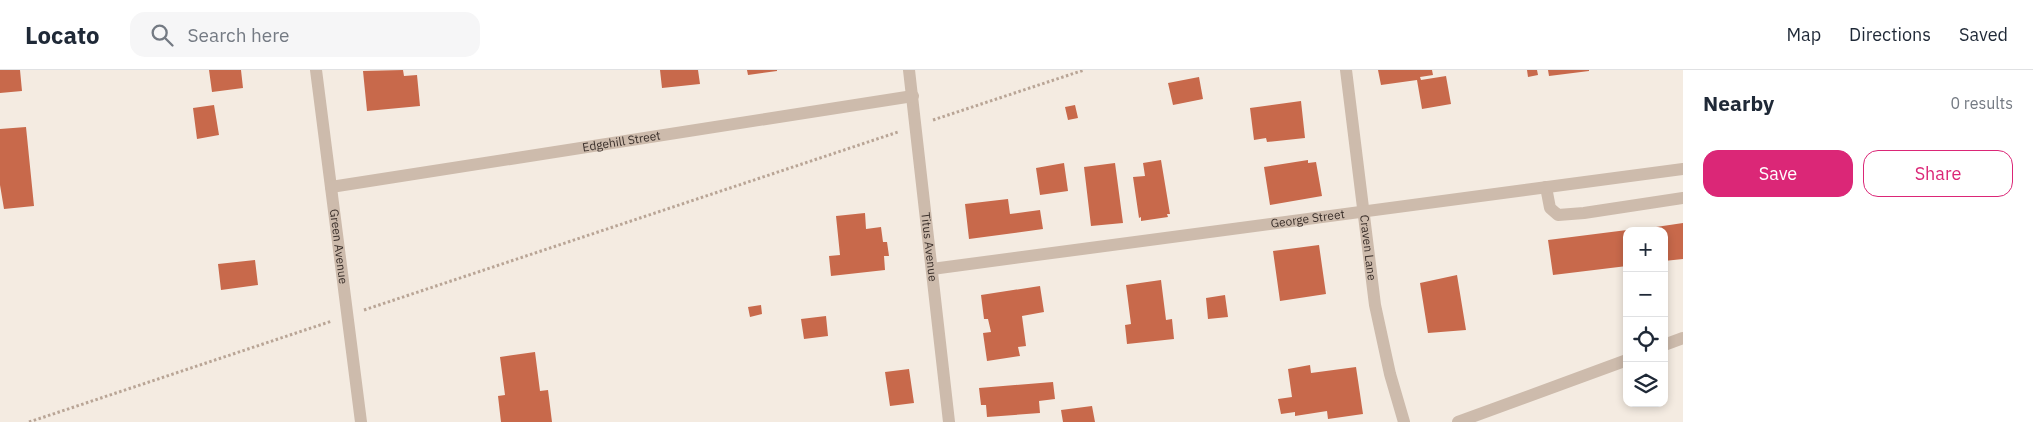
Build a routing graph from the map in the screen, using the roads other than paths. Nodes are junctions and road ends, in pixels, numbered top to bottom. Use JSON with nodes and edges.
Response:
{"nodes":[{"id":1,"x":316,"y":70,"type":"edge"},
{"id":2,"x":909,"y":70,"type":"edge"},
{"id":3,"x":1346,"y":70,"type":"edge"},
{"id":4,"x":913,"y":96,"type":"junction"},
{"id":5,"x":1683,"y":169,"type":"edge"},
{"id":6,"x":331,"y":187,"type":"junction"},
{"id":7,"x":1546,"y":187,"type":"junction"},
{"id":8,"x":1683,"y":198,"type":"edge"},
{"id":9,"x":1363,"y":212,"type":"junction"},
{"id":10,"x":932,"y":269,"type":"junction"},
{"id":11,"x":1683,"y":338,"type":"edge"},
{"id":12,"x":1668,"y":344,"type":"edge"},
{"id":13,"x":1623,"y":361,"type":"edge"},
{"id":14,"x":361,"y":422,"type":"edge"},
{"id":15,"x":949,"y":422,"type":"edge"},
{"id":16,"x":1404,"y":422,"type":"edge"},
{"id":17,"x":1458,"y":422,"type":"edge"}],
"edges":[{"from":1,"to":6,"type":"street","name":"Green Avenue"},
{"from":2,"to":4,"type":"street","name":"Titus Avenue"},
{"from":3,"to":9,"type":"street","name":"Craven Lane"},
{"from":4,"to":6,"type":"street","name":"Edgehill Street"},
{"from":4,"to":10,"type":"street","name":"Titus Avenue"},
{"from":5,"to":7,"type":"street","name":"George Street"},
{"from":6,"to":14,"type":"street","name":"Green Avenue"},
{"from":7,"to":8,"type":"street"},
{"from":7,"to":9,"type":"street","name":"George Street"},
{"from":9,"to":10,"type":"street","name":"George Street"},
{"from":9,"to":16,"type":"street","name":"Craven Lane"},
{"from":10,"to":15,"type":"street","name":"Titus Avenue"},
{"from":11,"to":12,"type":"street"},
{"from":13,"to":17,"type":"street"}]}
